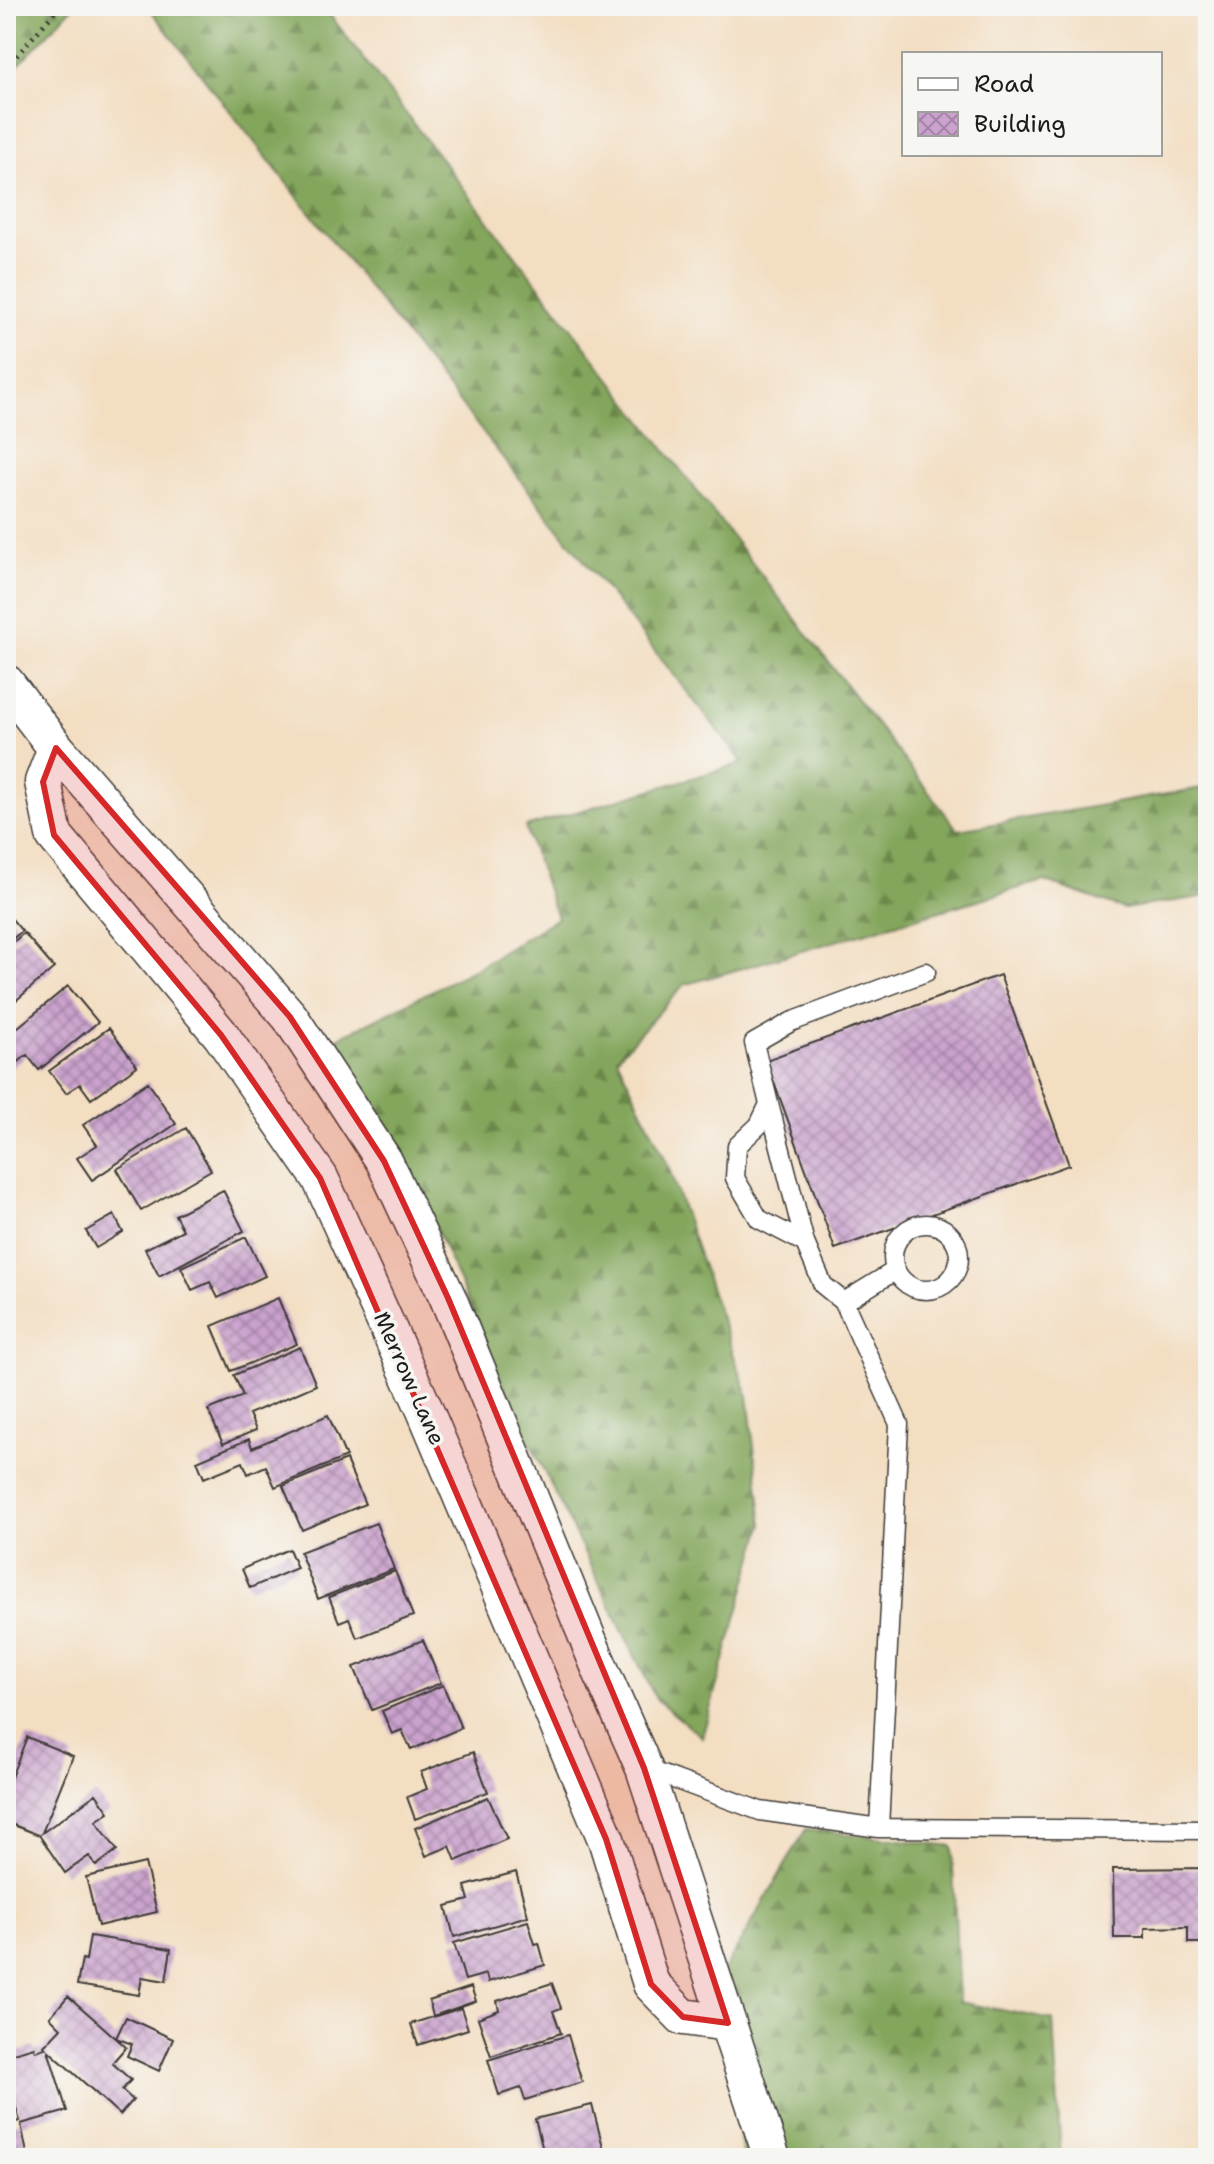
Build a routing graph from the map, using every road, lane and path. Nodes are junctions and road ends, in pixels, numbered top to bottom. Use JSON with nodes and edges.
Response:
{"nodes":[{"id":1,"x":60,"y":6,"type":"edge"},
{"id":2,"x":6,"y":68,"type":"edge"},
{"id":3,"x":6,"y":683,"type":"edge"},
{"id":4,"x":56,"y":748,"type":"junction"},
{"id":5,"x":926,"y":972,"type":"dead end"},
{"id":6,"x":769,"y":1104,"type":"junction"},
{"id":7,"x":805,"y":1243,"type":"junction"},
{"id":8,"x":896,"y":1270,"type":"dead end"},
{"id":9,"x":844,"y":1302,"type":"junction"},
{"id":10,"x":644,"y":1768,"type":"junction"},
{"id":11,"x":879,"y":1828,"type":"junction"},
{"id":12,"x":1208,"y":1830,"type":"edge"},
{"id":13,"x":728,"y":2023,"type":"junction"},
{"id":14,"x":772,"y":2158,"type":"edge"}],
"edges":[{"from":1,"to":2,"type":"path"},
{"from":3,"to":4,"type":"street"},
{"from":4,"to":10,"type":"street"},
{"from":4,"to":13,"type":"street","name":"Merrow Lane"},
{"from":5,"to":6,"type":"lane"},
{"from":6,"to":7,"type":"lane"},
{"from":6,"to":7,"type":"lane"},
{"from":7,"to":9,"type":"lane"},
{"from":8,"to":9,"type":"lane"},
{"from":9,"to":11,"type":"lane"},
{"from":10,"to":11,"type":"lane"},
{"from":10,"to":13,"type":"street"},
{"from":11,"to":12,"type":"lane"},
{"from":13,"to":14,"type":"street"}]}
